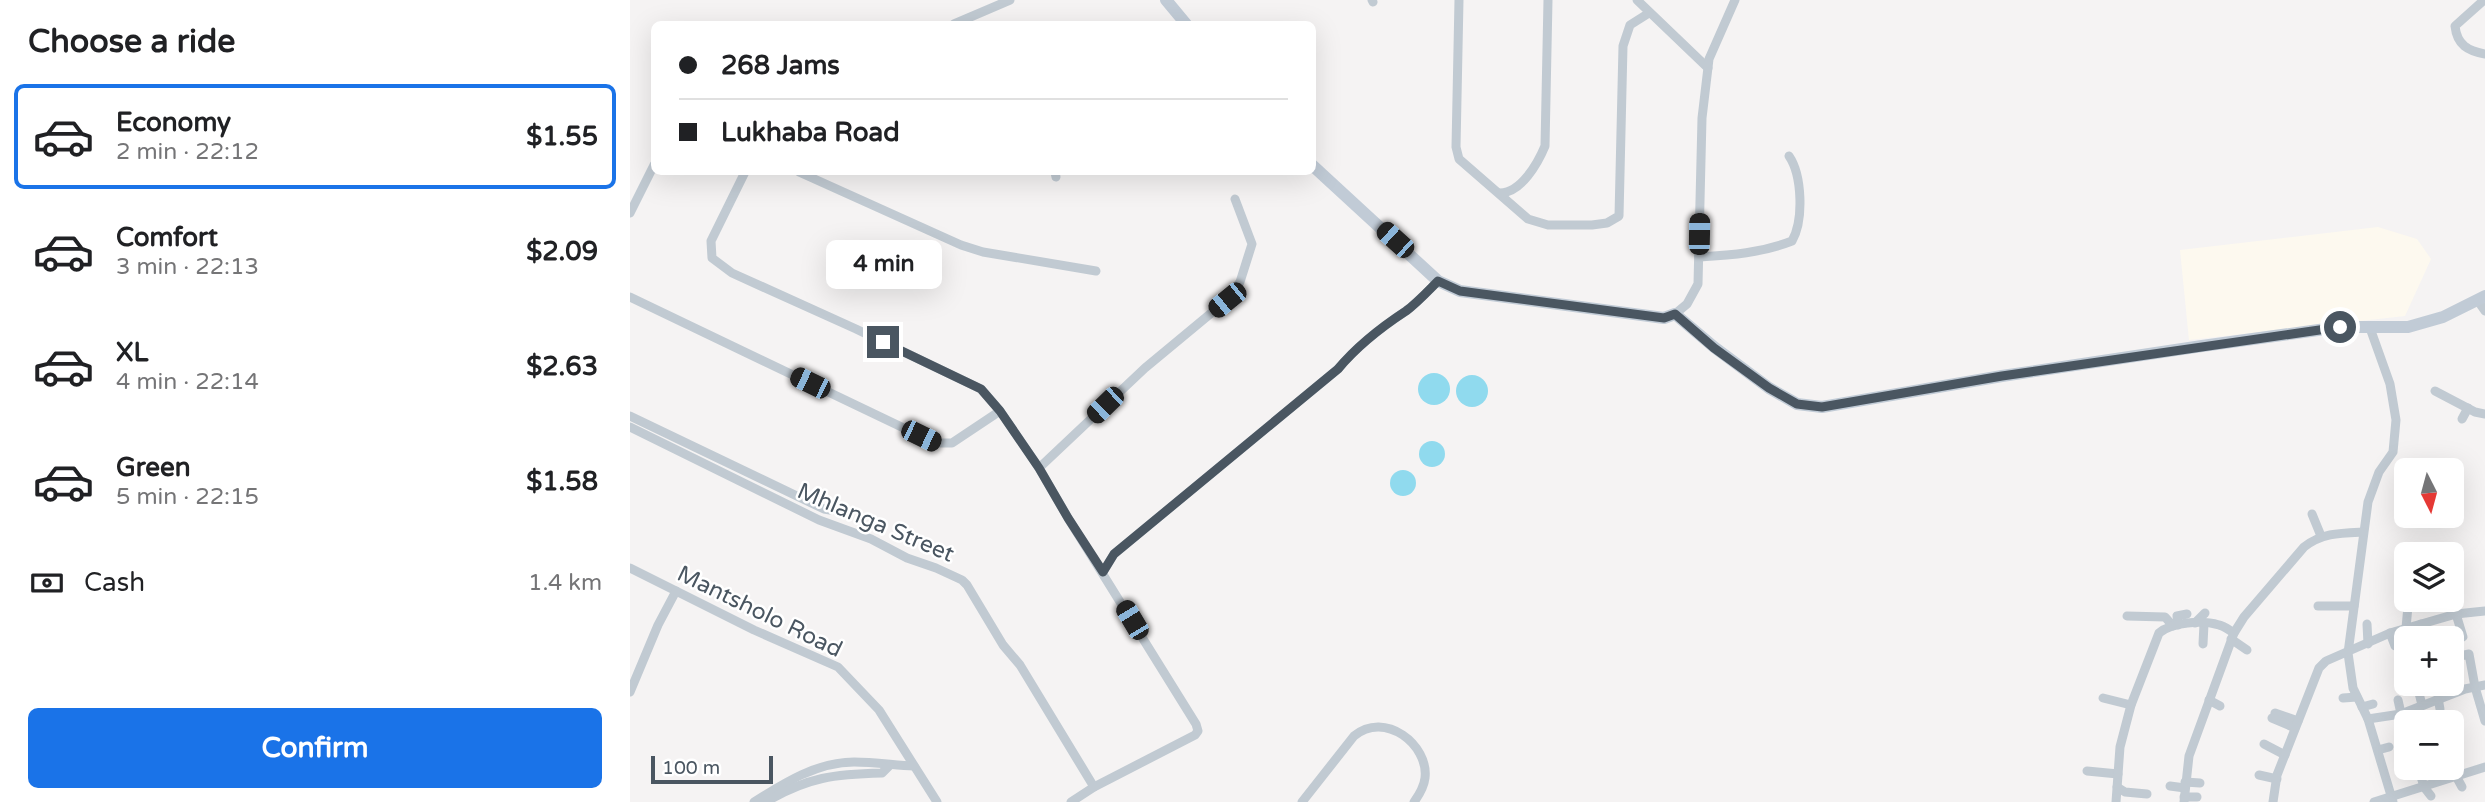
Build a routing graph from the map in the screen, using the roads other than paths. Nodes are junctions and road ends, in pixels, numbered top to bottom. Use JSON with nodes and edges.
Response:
{"nodes":[{"id":1,"x":1010,"y":0,"type":"edge"},
{"id":2,"x":1166,"y":0,"type":"edge"},
{"id":3,"x":1459,"y":0,"type":"edge"},
{"id":4,"x":1548,"y":0,"type":"edge"},
{"id":5,"x":1637,"y":0,"type":"edge"},
{"id":6,"x":1735,"y":0,"type":"edge"},
{"id":7,"x":2484,"y":0,"type":"edge"},
{"id":8,"x":1649,"y":13,"type":"junction"},
{"id":9,"x":961,"y":21,"type":"edge"},
{"id":10,"x":1184,"y":21,"type":"edge"},
{"id":11,"x":2485,"y":54,"type":"edge"},
{"id":12,"x":1708,"y":68,"type":"junction"},
{"id":13,"x":1789,"y":156,"type":"dead end"},
{"id":14,"x":1316,"y":169,"type":"edge"},
{"id":15,"x":651,"y":171,"type":"edge"},
{"id":16,"x":744,"y":175,"type":"edge"},
{"id":17,"x":806,"y":175,"type":"edge"},
{"id":18,"x":1500,"y":193,"type":"junction"},
{"id":19,"x":1235,"y":199,"type":"dead end"},
{"id":20,"x":630,"y":213,"type":"edge"},
{"id":21,"x":1699,"y":257,"type":"junction"},
{"id":22,"x":1096,"y":271,"type":"dead end"},
{"id":23,"x":1438,"y":281,"type":"junction"},
{"id":24,"x":630,"y":297,"type":"edge"},
{"id":25,"x":2483,"y":303,"type":"edge"},
{"id":26,"x":1675,"y":314,"type":"junction"},
{"id":27,"x":2370,"y":328,"type":"junction"},
{"id":28,"x":2435,"y":391,"type":"dead end"},
{"id":29,"x":2468,"y":408,"type":"junction"},
{"id":30,"x":1000,"y":411,"type":"junction"},
{"id":31,"x":2485,"y":414,"type":"edge"},
{"id":32,"x":630,"y":416,"type":"edge"},
{"id":33,"x":2462,"y":419,"type":"dead end"},
{"id":34,"x":630,"y":427,"type":"edge"},
{"id":35,"x":1039,"y":468,"type":"junction"},
{"id":36,"x":833,"y":507,"type":"dead end"},
{"id":37,"x":2312,"y":514,"type":"dead end"},
{"id":38,"x":2363,"y":532,"type":"junction"},
{"id":39,"x":2321,"y":536,"type":"junction"},
{"id":40,"x":630,"y":568,"type":"edge"},
{"id":41,"x":1103,"y":572,"type":"junction"},
{"id":42,"x":676,"y":591,"type":"junction"},
{"id":43,"x":2318,"y":606,"type":"dead end"},
{"id":44,"x":2354,"y":606,"type":"junction"},
{"id":45,"x":2485,"y":611,"type":"edge"},
{"id":46,"x":2205,"y":613,"type":"dead end"},
{"id":47,"x":2188,"y":614,"type":"dead end"},
{"id":48,"x":2456,"y":614,"type":"junction"},
{"id":49,"x":2127,"y":616,"type":"dead end"},
{"id":50,"x":2200,"y":624,"type":"junction"},
{"id":51,"x":2367,"y":624,"type":"dead end"},
{"id":52,"x":2421,"y":624,"type":"joint"},
{"id":53,"x":2175,"y":625,"type":"junction"},
{"id":54,"x":2414,"y":626,"type":"edge"},
{"id":55,"x":2460,"y":626,"type":"edge"},
{"id":56,"x":2394,"y":632,"type":"edge"},
{"id":57,"x":2390,"y":633,"type":"junction"},
{"id":58,"x":2232,"y":636,"type":"junction"},
{"id":59,"x":2203,"y":643,"type":"dead end"},
{"id":60,"x":2394,"y":643,"type":"edge"},
{"id":61,"x":2368,"y":644,"type":"junction"},
{"id":62,"x":2247,"y":650,"type":"dead end"},
{"id":63,"x":2347,"y":653,"type":"junction"},
{"id":64,"x":2464,"y":655,"type":"edge"},
{"id":65,"x":2485,"y":685,"type":"edge"},
{"id":66,"x":2475,"y":687,"type":"junction"},
{"id":67,"x":630,"y":692,"type":"edge"},
{"id":68,"x":2420,"y":696,"type":"edge"},
{"id":69,"x":2357,"y":697,"type":"junction"},
{"id":70,"x":2104,"y":698,"type":"dead end"},
{"id":71,"x":2343,"y":698,"type":"dead end"},
{"id":72,"x":2438,"y":698,"type":"junction"},
{"id":73,"x":2209,"y":700,"type":"junction"},
{"id":74,"x":2398,"y":700,"type":"dead end"},
{"id":75,"x":2373,"y":704,"type":"dead end"},
{"id":76,"x":2131,"y":705,"type":"junction"},
{"id":77,"x":2422,"y":705,"type":"junction"},
{"id":78,"x":2221,"y":706,"type":"dead end"},
{"id":79,"x":2362,"y":707,"type":"junction"},
{"id":80,"x":2440,"y":709,"type":"dead end"},
{"id":81,"x":2400,"y":710,"type":"edge"},
{"id":82,"x":2410,"y":710,"type":"edge"},
{"id":83,"x":2274,"y":715,"type":"dead end"},
{"id":84,"x":2394,"y":715,"type":"edge"},
{"id":85,"x":2368,"y":719,"type":"junction"},
{"id":86,"x":2485,"y":721,"type":"edge"},
{"id":87,"x":2296,"y":724,"type":"junction"},
{"id":88,"x":2264,"y":744,"type":"dead end"},
{"id":89,"x":2389,"y":747,"type":"dead end"},
{"id":90,"x":2378,"y":750,"type":"junction"},
{"id":91,"x":2285,"y":755,"type":"junction"},
{"id":92,"x":890,"y":765,"type":"junction"},
{"id":93,"x":914,"y":766,"type":"junction"},
{"id":94,"x":2485,"y":767,"type":"edge"},
{"id":95,"x":2087,"y":771,"type":"dead end"},
{"id":96,"x":2464,"y":772,"type":"edge"},
{"id":97,"x":2118,"y":774,"type":"junction"},
{"id":98,"x":2259,"y":775,"type":"dead end"},
{"id":99,"x":2277,"y":779,"type":"junction"},
{"id":100,"x":2430,"y":780,"type":"edge"},
{"id":101,"x":2454,"y":780,"type":"edge"},
{"id":102,"x":2200,"y":783,"type":"dead end"},
{"id":103,"x":2418,"y":783,"type":"junction"},
{"id":104,"x":2170,"y":786,"type":"dead end"},
{"id":105,"x":1094,"y":787,"type":"junction"},
{"id":106,"x":2117,"y":787,"type":"junction"},
{"id":107,"x":2462,"y":787,"type":"dead end"},
{"id":108,"x":2185,"y":792,"type":"edge"},
{"id":109,"x":2147,"y":794,"type":"dead end"},
{"id":110,"x":2431,"y":796,"type":"dead end"},
{"id":111,"x":2197,"y":797,"type":"dead end"},
{"id":112,"x":2392,"y":799,"type":"edge"},
{"id":113,"x":754,"y":802,"type":"edge"},
{"id":114,"x":766,"y":802,"type":"edge"},
{"id":115,"x":937,"y":802,"type":"edge"},
{"id":116,"x":1072,"y":802,"type":"edge"},
{"id":117,"x":1302,"y":802,"type":"edge"},
{"id":118,"x":1414,"y":802,"type":"edge"},
{"id":119,"x":2116,"y":802,"type":"edge"},
{"id":120,"x":2273,"y":802,"type":"edge"},
{"id":121,"x":2374,"y":802,"type":"edge"}],
"edges":[{"from":1,"to":9,"type":"street"},
{"from":2,"to":10,"type":"street"},
{"from":3,"to":18,"type":"street"},
{"from":4,"to":18,"type":"street"},
{"from":5,"to":8,"type":"street"},
{"from":6,"to":12,"type":"street"},
{"from":7,"to":11,"type":"street"},
{"from":8,"to":12,"type":"street"},
{"from":8,"to":18,"type":"street"},
{"from":12,"to":21,"type":"street"},
{"from":13,"to":21,"type":"street"},
{"from":14,"to":23,"type":"street"},
{"from":15,"to":20,"type":"street"},
{"from":16,"to":30,"type":"street"},
{"from":17,"to":22,"type":"street"},
{"from":19,"to":35,"type":"street"},
{"from":21,"to":26,"type":"street"},
{"from":23,"to":26,"type":"street"},
{"from":23,"to":41,"type":"street"},
{"from":24,"to":30,"type":"street"},
{"from":25,"to":27,"type":"street"},
{"from":26,"to":27,"type":"street"},
{"from":27,"to":38,"type":"street"},
{"from":28,"to":29,"type":"street"},
{"from":29,"to":31,"type":"street"},
{"from":29,"to":33,"type":"street"},
{"from":30,"to":35,"type":"street"},
{"from":32,"to":36,"type":"street"},
{"from":34,"to":105,"type":"street","name":"Mhlanga Street"},
{"from":35,"to":41,"type":"street"},
{"from":37,"to":39,"type":"street"},
{"from":38,"to":39,"type":"street"},
{"from":38,"to":44,"type":"street"},
{"from":39,"to":58,"type":"street"},
{"from":40,"to":42,"type":"street","name":"Mantsholo Road"},
{"from":41,"to":105,"type":"street"},
{"from":42,"to":67,"type":"street"},
{"from":42,"to":93,"type":"street","name":"Mantsholo Road"},
{"from":43,"to":44,"type":"street"},
{"from":44,"to":63,"type":"street"},
{"from":45,"to":48,"type":"street"},
{"from":46,"to":50,"type":"street"},
{"from":47,"to":53,"type":"street"},
{"from":48,"to":52,"type":"street"},
{"from":48,"to":55,"type":"street"},
{"from":49,"to":53,"type":"street"},
{"from":50,"to":53,"type":"street"},
{"from":50,"to":58,"type":"street"},
{"from":50,"to":59,"type":"street"},
{"from":51,"to":61,"type":"street"},
{"from":52,"to":54,"type":"street"},
{"from":53,"to":76,"type":"street"},
{"from":56,"to":57,"type":"street"},
{"from":57,"to":60,"type":"street"},
{"from":57,"to":61,"type":"street"},
{"from":58,"to":62,"type":"street"},
{"from":58,"to":73,"type":"street"},
{"from":61,"to":63,"type":"street"},
{"from":63,"to":69,"type":"street"},
{"from":63,"to":87,"type":"street"},
{"from":64,"to":66,"type":"street"},
{"from":65,"to":66,"type":"street"},
{"from":66,"to":72,"type":"street"},
{"from":66,"to":86,"type":"street"},
{"from":68,"to":77,"type":"street"},
{"from":69,"to":71,"type":"street"},
{"from":69,"to":79,"type":"street"},
{"from":70,"to":76,"type":"street"},
{"from":72,"to":77,"type":"street"},
{"from":72,"to":80,"type":"street"},
{"from":73,"to":78,"type":"street"},
{"from":73,"to":108,"type":"street"},
{"from":74,"to":81,"type":"street"},
{"from":75,"to":79,"type":"street"},
{"from":76,"to":97,"type":"street"},
{"from":77,"to":82,"type":"street"},
{"from":79,"to":85,"type":"street"},
{"from":83,"to":87,"type":"street"},
{"from":84,"to":85,"type":"street"},
{"from":85,"to":90,"type":"street"},
{"from":87,"to":91,"type":"street"},
{"from":88,"to":91,"type":"street"},
{"from":89,"to":90,"type":"street"},
{"from":90,"to":112,"type":"street"},
{"from":91,"to":99,"type":"street"},
{"from":92,"to":93,"type":"street"},
{"from":92,"to":113,"type":"street"},
{"from":92,"to":114,"type":"street"},
{"from":93,"to":115,"type":"street","name":"Mantsholo Road"},
{"from":94,"to":96,"type":"street"},
{"from":95,"to":97,"type":"street"},
{"from":97,"to":106,"type":"street"},
{"from":98,"to":99,"type":"street"},
{"from":99,"to":120,"type":"street"},
{"from":100,"to":103,"type":"street"},
{"from":101,"to":107,"type":"street"},
{"from":102,"to":108,"type":"street"},
{"from":103,"to":110,"type":"street"},
{"from":103,"to":112,"type":"street"},
{"from":104,"to":108,"type":"street"},
{"from":105,"to":116,"type":"street"},
{"from":106,"to":109,"type":"street"},
{"from":106,"to":119,"type":"street"},
{"from":108,"to":111,"type":"street"},
{"from":112,"to":121,"type":"street"},
{"from":117,"to":118,"type":"street"}]}
